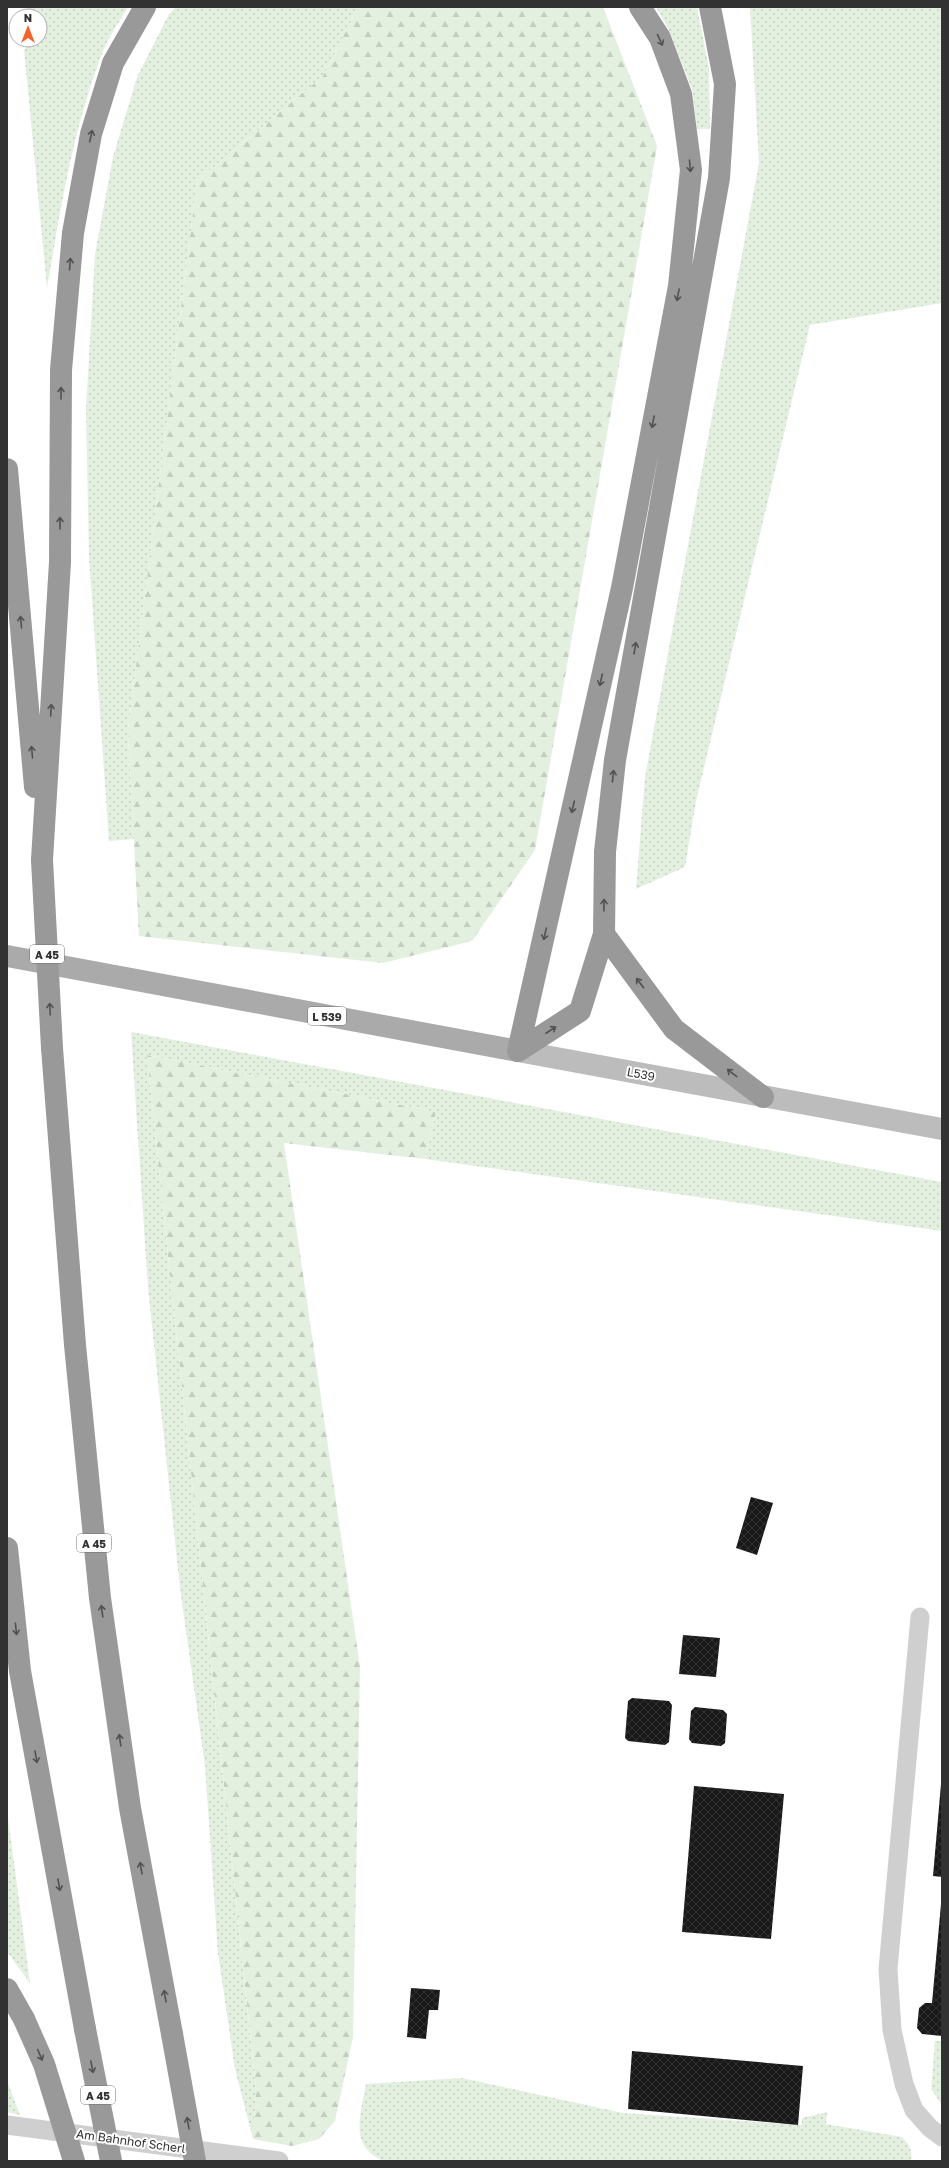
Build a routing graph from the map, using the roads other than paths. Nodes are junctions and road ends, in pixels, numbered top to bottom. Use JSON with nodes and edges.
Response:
{"nodes":[{"id":1,"x":145,"y":7,"type":"edge"},
{"id":2,"x":640,"y":7,"type":"edge"},
{"id":3,"x":710,"y":7,"type":"edge"},
{"id":4,"x":7,"y":469,"type":"edge"},
{"id":5,"x":42,"y":860,"type":"junction"},
{"id":6,"x":604,"y":934,"type":"junction"},
{"id":7,"x":7,"y":956,"type":"edge"},
{"id":8,"x":518,"y":1051,"type":"junction"},
{"id":9,"x":763,"y":1097,"type":"junction"},
{"id":10,"x":942,"y":1129,"type":"edge"},
{"id":11,"x":7,"y":1548,"type":"edge"},
{"id":12,"x":920,"y":1617,"type":"dead end"},
{"id":13,"x":7,"y":1989,"type":"edge"},
{"id":14,"x":7,"y":2125,"type":"edge"},
{"id":15,"x":942,"y":2138,"type":"edge"},
{"id":16,"x":74,"y":2161,"type":"edge"},
{"id":17,"x":111,"y":2161,"type":"edge"},
{"id":18,"x":195,"y":2161,"type":"edge"},
{"id":19,"x":279,"y":2161,"type":"edge"}],
"edges":[{"from":5,"to":1,"type":"highway","one_way":true},
{"from":2,"to":8,"type":"highway","one_way":true},
{"from":6,"to":3,"type":"highway","one_way":true},
{"from":5,"to":4,"type":"highway","number":"A 45","one_way":true},
{"from":18,"to":5,"type":"highway","number":"A 45","one_way":true,"bridge":true},
{"from":8,"to":6,"type":"highway","one_way":true},
{"from":9,"to":6,"type":"highway","one_way":true},
{"from":7,"to":8,"type":"main road","number":"L 539"},
{"from":8,"to":9,"type":"main road","name":"L539","number":"L 539"},
{"from":9,"to":10,"type":"main road","number":"L 539"},
{"from":11,"to":17,"type":"highway","number":"A 45","one_way":true,"bridge":true},
{"from":12,"to":15,"type":"lane"},
{"from":13,"to":16,"type":"highway","one_way":true,"bridge":true},
{"from":14,"to":19,"type":"lane","name":"Am Bahnhof Scherl"}]}
